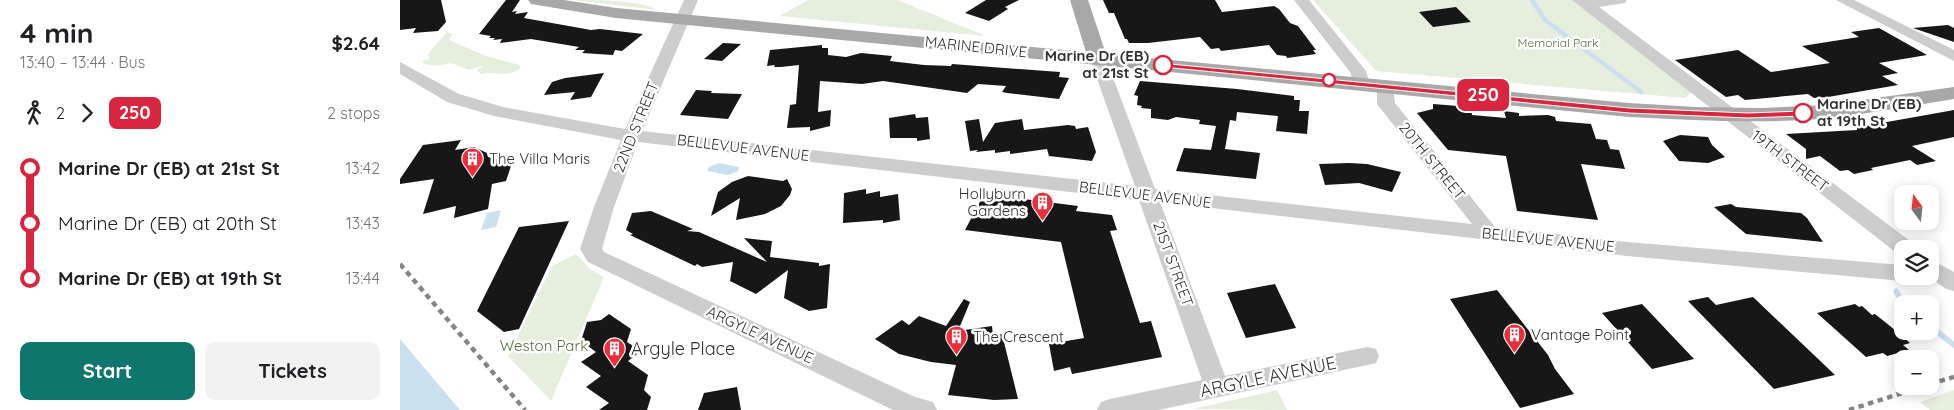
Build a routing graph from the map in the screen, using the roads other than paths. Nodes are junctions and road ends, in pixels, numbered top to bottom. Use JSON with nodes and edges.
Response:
{"nodes":[{"id":1,"x":537,"y":0,"type":"edge"},
{"id":2,"x":691,"y":0,"type":"edge"},
{"id":3,"x":1079,"y":0,"type":"edge"},
{"id":4,"x":1301,"y":0,"type":"edge"},
{"id":5,"x":1620,"y":0,"type":"edge"},
{"id":6,"x":1843,"y":0,"type":"edge"},
{"id":7,"x":1582,"y":2,"type":"edge"},
{"id":8,"x":682,"y":20,"type":"junction"},
{"id":9,"x":1954,"y":56,"type":"edge"},
{"id":10,"x":1098,"y":59,"type":"junction"},
{"id":11,"x":400,"y":68,"type":"edge"},
{"id":12,"x":1362,"y":84,"type":"junction"},
{"id":13,"x":1385,"y":92,"type":"junction"},
{"id":14,"x":1954,"y":92,"type":"edge"},
{"id":15,"x":1729,"y":115,"type":"junction"},
{"id":16,"x":632,"y":135,"type":"junction"},
{"id":17,"x":1148,"y":195,"type":"junction"},
{"id":18,"x":1486,"y":233,"type":"junction"},
{"id":19,"x":1894,"y":240,"type":"edge"},
{"id":20,"x":596,"y":257,"type":"joint"},
{"id":21,"x":1894,"y":272,"type":"edge"},
{"id":22,"x":1367,"y":356,"type":"dead end"},
{"id":23,"x":1217,"y":387,"type":"junction"},
{"id":24,"x":924,"y":410,"type":"edge"},
{"id":25,"x":1110,"y":410,"type":"edge"}],
"edges":[{"from":1,"to":8,"type":"main road","name":"MARINE DRIVE"},
{"from":2,"to":8,"type":"street","name":"22ND STREET"},
{"from":3,"to":10,"type":"main road","name":"21ST STREET"},
{"from":4,"to":12,"type":"street"},
{"from":5,"to":7,"type":"street"},
{"from":6,"to":9,"type":"street"},
{"from":7,"to":15,"type":"street","name":"19TH STREET"},
{"from":8,"to":10,"type":"main road","name":"MARINE DRIVE"},
{"from":8,"to":16,"type":"street","name":"22ND STREET"},
{"from":10,"to":12,"type":"main road","name":"MARINE DRIVE"},
{"from":10,"to":17,"type":"street","name":"21ST STREET"},
{"from":11,"to":16,"type":"street","name":"BELLEVUE AVENUE"},
{"from":12,"to":13,"type":"main road","name":"MARINE DRIVE"},
{"from":13,"to":15,"type":"main road","name":"MARINE DRIVE"},
{"from":13,"to":18,"type":"street","name":"20TH STREET"},
{"from":14,"to":15,"type":"main road","name":"MARINE DRIVE"},
{"from":15,"to":19,"type":"street","name":"19TH STREET"},
{"from":16,"to":17,"type":"street","name":"BELLEVUE AVENUE"},
{"from":16,"to":20,"type":"street","name":"22ND STREET"},
{"from":17,"to":18,"type":"street","name":"BELLEVUE AVENUE"},
{"from":17,"to":23,"type":"street","name":"21ST STREET"},
{"from":18,"to":21,"type":"street","name":"BELLEVUE AVENUE"},
{"from":20,"to":24,"type":"street","name":"ARGYLE AVENUE"},
{"from":22,"to":23,"type":"street","name":"ARGYLE AVENUE"},
{"from":23,"to":25,"type":"street","name":"ARGYLE AVENUE"}]}
